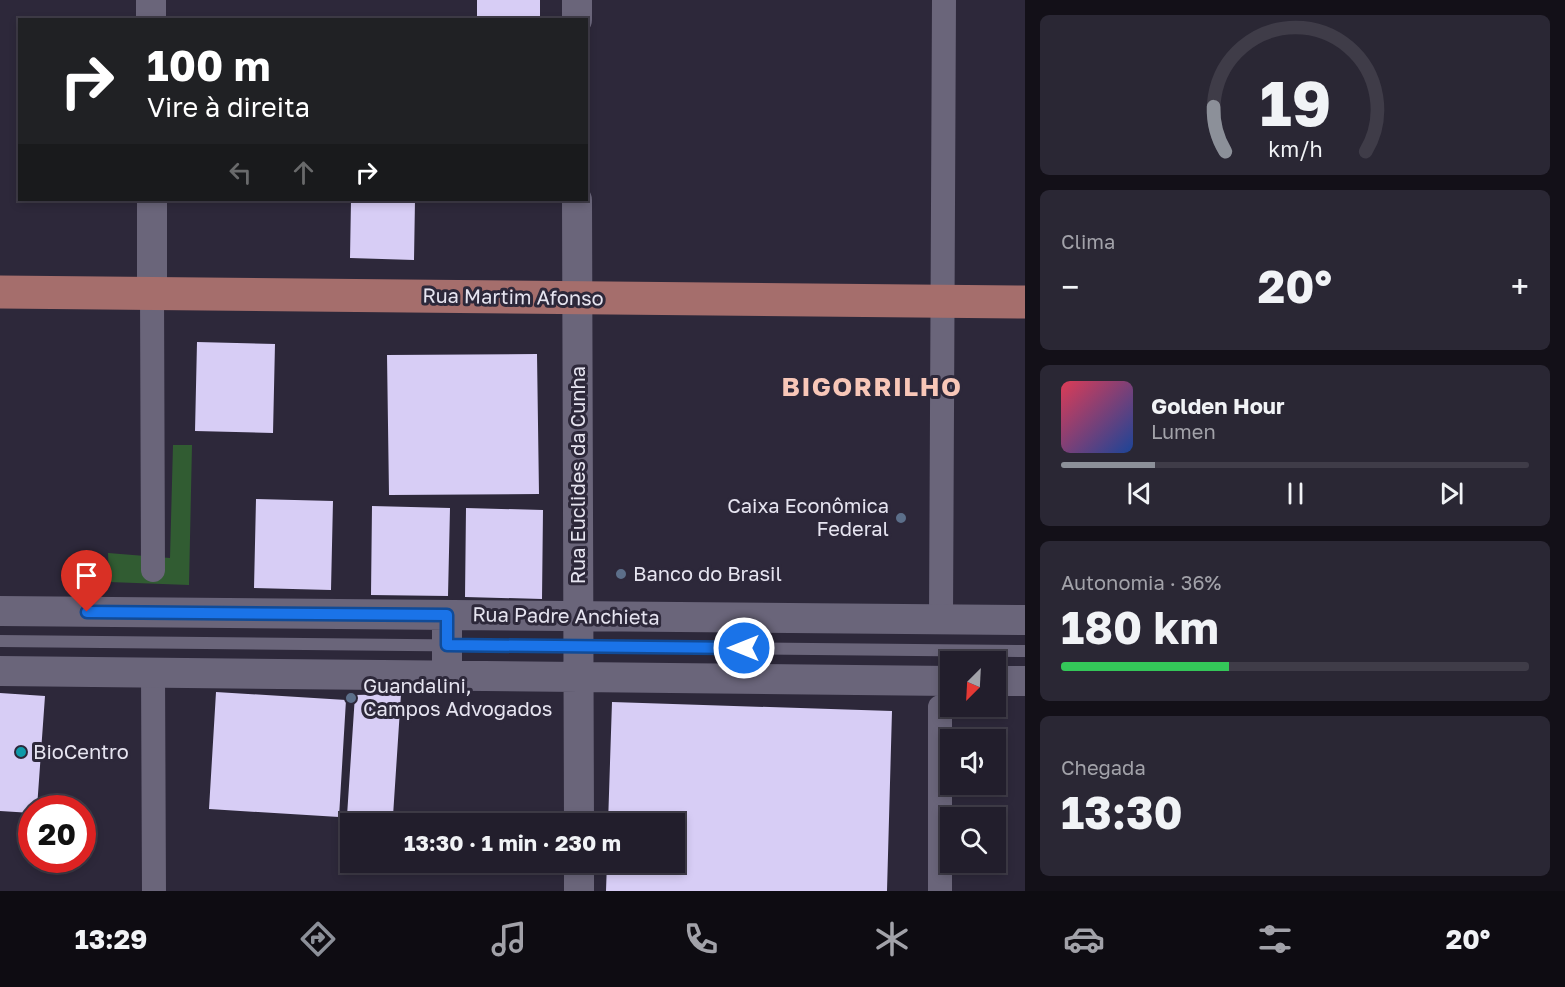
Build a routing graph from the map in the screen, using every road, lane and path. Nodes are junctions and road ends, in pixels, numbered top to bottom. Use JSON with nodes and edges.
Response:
{"nodes":[{"id":1,"x":151,"y":0,"type":"edge"},
{"id":2,"x":577,"y":0,"type":"edge"},
{"id":3,"x":944,"y":0,"type":"edge"},
{"id":4,"x":151,"y":18,"type":"edge"},
{"id":5,"x":577,"y":18,"type":"edge"},
{"id":6,"x":152,"y":201,"type":"edge"},
{"id":7,"x":577,"y":201,"type":"edge"},
{"id":8,"x":0,"y":291,"type":"edge"},
{"id":9,"x":152,"y":293,"type":"junction"},
{"id":10,"x":578,"y":297,"type":"junction"},
{"id":11,"x":943,"y":302,"type":"junction"},
{"id":12,"x":1025,"y":302,"type":"edge"},
{"id":13,"x":153,"y":570,"type":"dead end"},
{"id":14,"x":0,"y":611,"type":"edge"},
{"id":15,"x":447,"y":615,"type":"junction"},
{"id":16,"x":941,"y":619,"type":"junction"},
{"id":17,"x":1025,"y":620,"type":"edge"},
{"id":18,"x":0,"y":641,"type":"edge"},
{"id":19,"x":447,"y":645,"type":"junction"},
{"id":20,"x":1025,"y":651,"type":"edge"},
{"id":21,"x":0,"y":672,"type":"edge"},
{"id":22,"x":153,"y":673,"type":"junction"},
{"id":23,"x":447,"y":676,"type":"junction"},
{"id":24,"x":1006,"y":681,"type":"edge"},
{"id":25,"x":1025,"y":681,"type":"edge"},
{"id":26,"x":940,"y":694,"type":"edge"},
{"id":27,"x":945,"y":717,"type":"edge"},
{"id":28,"x":579,"y":813,"type":"edge"},
{"id":29,"x":579,"y":873,"type":"edge"},
{"id":30,"x":154,"y":891,"type":"edge"},
{"id":31,"x":579,"y":891,"type":"edge"},
{"id":32,"x":940,"y":891,"type":"edge"}],
"edges":[{"from":1,"to":4,"type":"street"},
{"from":2,"to":5,"type":"street"},
{"from":3,"to":11,"type":"street"},
{"from":6,"to":9,"type":"street"},
{"from":7,"to":10,"type":"street","name":"Rua Euclides da Cunha"},
{"from":8,"to":9,"type":"main road","name":"Rua Martim Afonso"},
{"from":9,"to":10,"type":"main road","name":"Rua Martim Afonso"},
{"from":9,"to":13,"type":"street"},
{"from":10,"to":11,"type":"main road","name":"Rua Martim Afonso"},
{"from":10,"to":28,"type":"street","name":"Rua Euclides da Cunha"},
{"from":11,"to":12,"type":"main road","name":"Rua Martim Afonso"},
{"from":11,"to":16,"type":"street"},
{"from":14,"to":15,"type":"street","name":"Rua Padre Anchieta"},
{"from":15,"to":16,"type":"street","name":"Rua Padre Anchieta"},
{"from":15,"to":19,"type":"street"},
{"from":16,"to":17,"type":"street","name":"Rua Padre Anchieta"},
{"from":18,"to":19,"type":"lane"},
{"from":19,"to":20,"type":"lane"},
{"from":19,"to":23,"type":"street"},
{"from":21,"to":22,"type":"street"},
{"from":22,"to":23,"type":"street"},
{"from":22,"to":30,"type":"street"},
{"from":23,"to":26,"type":"street"},
{"from":24,"to":25,"type":"street"},
{"from":27,"to":32,"type":"street"},
{"from":29,"to":31,"type":"street"}]}
